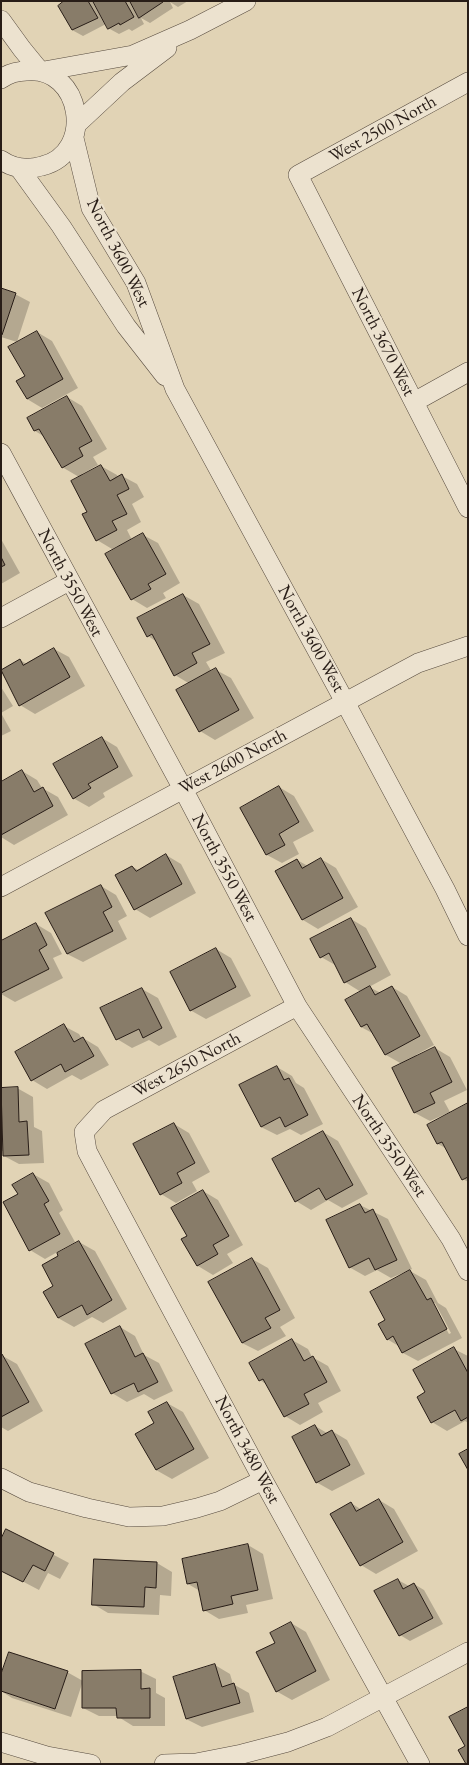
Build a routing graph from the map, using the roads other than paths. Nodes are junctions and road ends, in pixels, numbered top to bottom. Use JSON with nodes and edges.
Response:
{"nodes":[{"id":1,"x":246,"y":1,"type":"edge"},
{"id":2,"x":1,"y":20,"type":"edge"},
{"id":3,"x":190,"y":30,"type":"junction"},
{"id":4,"x":42,"y":71,"type":"junction"},
{"id":5,"x":1,"y":79,"type":"edge"},
{"id":6,"x":468,"y":82,"type":"edge"},
{"id":7,"x":75,"y":131,"type":"junction"},
{"id":8,"x":7,"y":164,"type":"edge"},
{"id":9,"x":298,"y":175,"type":"joint"},
{"id":10,"x":468,"y":372,"type":"edge"},
{"id":11,"x":175,"y":389,"type":"junction"},
{"id":12,"x":414,"y":402,"type":"junction"},
{"id":13,"x":1,"y":453,"type":"edge"},
{"id":14,"x":468,"y":508,"type":"edge"},
{"id":15,"x":69,"y":581,"type":"junction"},
{"id":16,"x":1,"y":618,"type":"edge"},
{"id":17,"x":468,"y":646,"type":"edge"},
{"id":18,"x":345,"y":702,"type":"junction"},
{"id":19,"x":183,"y":789,"type":"junction"},
{"id":20,"x":1,"y":887,"type":"edge"},
{"id":21,"x":445,"y":889,"type":"junction"},
{"id":22,"x":468,"y":916,"type":"edge"},
{"id":23,"x":468,"y":936,"type":"edge"},
{"id":24,"x":297,"y":1006,"type":"junction"},
{"id":25,"x":84,"y":1132,"type":"joint"},
{"id":26,"x":468,"y":1271,"type":"edge"},
{"id":27,"x":1,"y":1478,"type":"edge"},
{"id":28,"x":263,"y":1480,"type":"junction"},
{"id":29,"x":468,"y":1652,"type":"edge"},
{"id":30,"x":384,"y":1698,"type":"junction"},
{"id":31,"x":1,"y":1742,"type":"edge"},
{"id":32,"x":90,"y":1764,"type":"edge"},
{"id":33,"x":164,"y":1764,"type":"edge"},
{"id":34,"x":420,"y":1764,"type":"edge"}],
"edges":[{"from":1,"to":3,"type":"street"},
{"from":2,"to":4,"type":"street"},
{"from":3,"to":4,"type":"street"},
{"from":3,"to":7,"type":"street"},
{"from":4,"to":5,"type":"street"},
{"from":4,"to":7,"type":"street","name":"North 3600 West"},
{"from":6,"to":9,"type":"street","name":"West 2500 North"},
{"from":7,"to":8,"type":"street"},
{"from":7,"to":11,"type":"street","name":"North 3600 West"},
{"from":8,"to":11,"type":"street","name":"North 3600 West"},
{"from":9,"to":12,"type":"street","name":"North 3670 West"},
{"from":10,"to":12,"type":"street"},
{"from":11,"to":18,"type":"street","name":"North 3600 West"},
{"from":12,"to":14,"type":"street","name":"North 3670 West"},
{"from":13,"to":15,"type":"street","name":"North 3550 West"},
{"from":15,"to":16,"type":"street"},
{"from":15,"to":19,"type":"street","name":"North 3550 West"},
{"from":17,"to":18,"type":"street","name":"West 2600 North"},
{"from":18,"to":19,"type":"street","name":"West 2600 North"},
{"from":18,"to":21,"type":"street","name":"North 3600 West"},
{"from":19,"to":20,"type":"street","name":"West 2600 North"},
{"from":19,"to":24,"type":"street","name":"North 3550 West"},
{"from":21,"to":22,"type":"street","name":"North 3600 West"},
{"from":21,"to":23,"type":"street","name":"North 3600 West"},
{"from":24,"to":25,"type":"street","name":"West 2650 North"},
{"from":24,"to":26,"type":"street","name":"North 3550 West"},
{"from":25,"to":28,"type":"street","name":"North 3480 West"},
{"from":27,"to":28,"type":"street"},
{"from":28,"to":30,"type":"street","name":"North 3480 West"},
{"from":29,"to":30,"type":"street"},
{"from":30,"to":33,"type":"street"},
{"from":30,"to":34,"type":"street","name":"North 3480 West"},
{"from":31,"to":32,"type":"street"}]}
